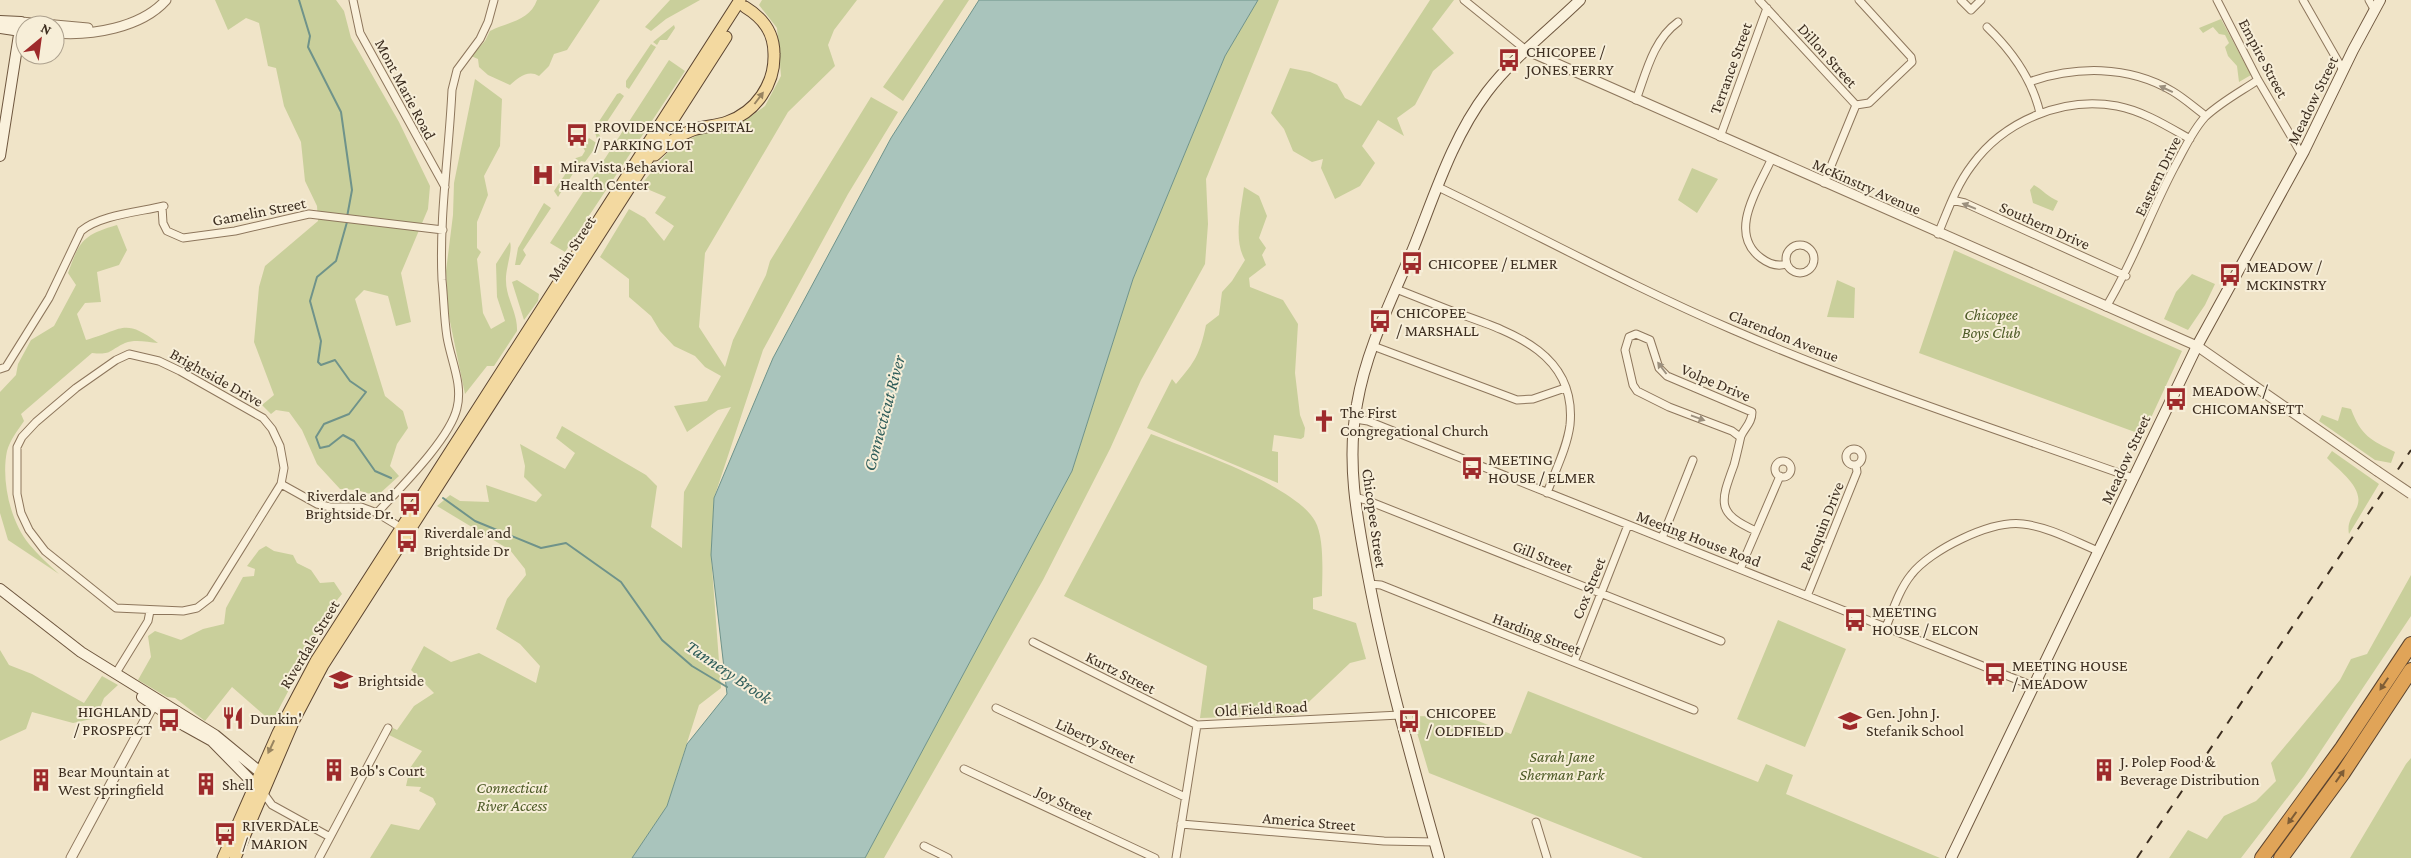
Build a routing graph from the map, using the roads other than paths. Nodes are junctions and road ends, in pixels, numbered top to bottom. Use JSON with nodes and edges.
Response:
{"nodes":[{"id":1,"x":166,"y":0,"type":"edge"},
{"id":2,"x":353,"y":0,"type":"edge"},
{"id":3,"x":494,"y":0,"type":"edge"},
{"id":4,"x":1464,"y":0,"type":"edge"},
{"id":5,"x":1580,"y":0,"type":"edge"},
{"id":6,"x":1759,"y":0,"type":"edge"},
{"id":7,"x":1859,"y":0,"type":"edge"},
{"id":8,"x":1962,"y":0,"type":"edge"},
{"id":9,"x":1981,"y":0,"type":"edge"},
{"id":10,"x":2217,"y":0,"type":"edge"},
{"id":11,"x":2303,"y":0,"type":"edge"},
{"id":12,"x":741,"y":2,"type":"edge"},
{"id":13,"x":2374,"y":3,"type":"edge"},
{"id":14,"x":1767,"y":8,"type":"junction"},
{"id":15,"x":0,"y":21,"type":"edge"},
{"id":16,"x":1678,"y":22,"type":"dead end"},
{"id":17,"x":15,"y":26,"type":"edge"},
{"id":18,"x":65,"y":26,"type":"edge"},
{"id":19,"x":1987,"y":27,"type":"dead end"},
{"id":20,"x":0,"y":28,"type":"edge"},
{"id":21,"x":15,"y":28,"type":"edge"},
{"id":22,"x":106,"y":30,"type":"junction"},
{"id":23,"x":65,"y":34,"type":"edge"},
{"id":24,"x":1526,"y":50,"type":"junction"},
{"id":25,"x":16,"y":65,"type":"edge"},
{"id":26,"x":2344,"y":70,"type":"junction"},
{"id":27,"x":2258,"y":80,"type":"junction"},
{"id":28,"x":2029,"y":82,"type":"junction"},
{"id":29,"x":1636,"y":100,"type":"junction"},
{"id":30,"x":1856,"y":105,"type":"junction"},
{"id":31,"x":2040,"y":113,"type":"junction"},
{"id":32,"x":2206,"y":116,"type":"junction"},
{"id":33,"x":1720,"y":137,"type":"junction"},
{"id":34,"x":2190,"y":139,"type":"junction"},
{"id":35,"x":2302,"y":155,"type":"junction"},
{"id":36,"x":0,"y":156,"type":"edge"},
{"id":37,"x":1771,"y":160,"type":"junction"},
{"id":38,"x":644,"y":164,"type":"junction"},
{"id":39,"x":1824,"y":183,"type":"junction"},
{"id":40,"x":1438,"y":187,"type":"junction"},
{"id":41,"x":446,"y":188,"type":"junction"},
{"id":42,"x":1952,"y":200,"type":"junction"},
{"id":43,"x":443,"y":230,"type":"junction"},
{"id":44,"x":1938,"y":234,"type":"junction"},
{"id":45,"x":1786,"y":264,"type":"junction"},
{"id":46,"x":2126,"y":276,"type":"junction"},
{"id":47,"x":1396,"y":289,"type":"junction"},
{"id":48,"x":2106,"y":307,"type":"junction"},
{"id":49,"x":1374,"y":346,"type":"junction"},
{"id":50,"x":2196,"y":346,"type":"junction"},
{"id":51,"x":0,"y":369,"type":"edge"},
{"id":52,"x":1565,"y":388,"type":"junction"},
{"id":53,"x":1355,"y":419,"type":"junction"},
{"id":54,"x":1740,"y":437,"type":"junction"},
{"id":55,"x":1693,"y":460,"type":"dead end"},
{"id":56,"x":1856,"y":465,"type":"dead end"},
{"id":57,"x":1780,"y":476,"type":"dead end"},
{"id":58,"x":2132,"y":478,"type":"junction"},
{"id":59,"x":281,"y":484,"type":"junction"},
{"id":60,"x":1547,"y":493,"type":"junction"},
{"id":61,"x":2411,"y":494,"type":"edge"},
{"id":62,"x":1354,"y":497,"type":"junction"},
{"id":63,"x":415,"y":512,"type":"junction"},
{"id":64,"x":377,"y":514,"type":"junction"},
{"id":65,"x":1628,"y":525,"type":"junction"},
{"id":66,"x":400,"y":527,"type":"junction"},
{"id":67,"x":1756,"y":531,"type":"junction"},
{"id":68,"x":1662,"y":538,"type":"junction"},
{"id":69,"x":2098,"y":551,"type":"junction"},
{"id":70,"x":1740,"y":569,"type":"junction"},
{"id":71,"x":1369,"y":584,"type":"junction"},
{"id":72,"x":2,"y":590,"type":"edge"},
{"id":73,"x":1601,"y":594,"type":"junction"},
{"id":74,"x":1808,"y":596,"type":"junction"},
{"id":75,"x":150,"y":611,"type":"junction"},
{"id":76,"x":1886,"y":627,"type":"junction"},
{"id":77,"x":1721,"y":641,"type":"dead end"},
{"id":78,"x":1033,"y":642,"type":"dead end"},
{"id":79,"x":2411,"y":644,"type":"edge"},
{"id":80,"x":92,"y":660,"type":"junction"},
{"id":81,"x":1574,"y":662,"type":"junction"},
{"id":82,"x":2411,"y":670,"type":"edge"},
{"id":83,"x":116,"y":673,"type":"junction"},
{"id":84,"x":2033,"y":686,"type":"junction"},
{"id":85,"x":154,"y":702,"type":"junction"},
{"id":86,"x":996,"y":708,"type":"dead end"},
{"id":87,"x":1694,"y":710,"type":"dead end"},
{"id":88,"x":1400,"y":715,"type":"junction"},
{"id":89,"x":1197,"y":726,"type":"junction"},
{"id":90,"x":388,"y":728,"type":"dead end"},
{"id":91,"x":964,"y":769,"type":"dead end"},
{"id":92,"x":264,"y":776,"type":"junction"},
{"id":93,"x":254,"y":784,"type":"junction"},
{"id":94,"x":264,"y":794,"type":"junction"},
{"id":95,"x":1186,"y":798,"type":"junction"},
{"id":96,"x":1536,"y":822,"type":"dead end"},
{"id":97,"x":1181,"y":824,"type":"junction"},
{"id":98,"x":330,"y":838,"type":"junction"},
{"id":99,"x":1435,"y":842,"type":"junction"},
{"id":100,"x":924,"y":846,"type":"dead end"},
{"id":101,"x":71,"y":858,"type":"edge"},
{"id":102,"x":223,"y":858,"type":"edge"},
{"id":103,"x":235,"y":858,"type":"edge"},
{"id":104,"x":319,"y":858,"type":"edge"},
{"id":105,"x":948,"y":858,"type":"edge"},
{"id":106,"x":1156,"y":858,"type":"edge"},
{"id":107,"x":1176,"y":858,"type":"edge"},
{"id":108,"x":1439,"y":858,"type":"edge"},
{"id":109,"x":1547,"y":858,"type":"edge"},
{"id":110,"x":1951,"y":858,"type":"edge"},
{"id":111,"x":2262,"y":858,"type":"edge"},
{"id":112,"x":2281,"y":858,"type":"edge"}],
"edges":[{"from":1,"to":22,"type":"street"},
{"from":2,"to":41,"type":"street","name":"Mont Marie Road"},
{"from":3,"to":41,"type":"street"},
{"from":4,"to":24,"type":"street"},
{"from":5,"to":24,"type":"main road","name":"Chicopee Street"},
{"from":6,"to":14,"type":"street","name":"Dillon Street"},
{"from":7,"to":30,"type":"street"},
{"from":8,"to":9,"type":"street"},
{"from":10,"to":27,"type":"street","name":"Empire Street"},
{"from":11,"to":26,"type":"street"},
{"from":12,"to":38,"type":"main road","name":"Main Street"},
{"from":38,"to":12,"type":"main road","one_way":true},
{"from":12,"to":63,"type":"main road","name":"Main Street"},
{"from":13,"to":26,"type":"main road","name":"Meadow Street"},
{"from":14,"to":30,"type":"street","name":"Dillon Street"},
{"from":14,"to":33,"type":"street","name":"Terrance Street"},
{"from":15,"to":17,"type":"main road"},
{"from":16,"to":29,"type":"street"},
{"from":18,"to":22,"type":"street"},
{"from":19,"to":28,"type":"street"},
{"from":20,"to":21,"type":"main road"},
{"from":22,"to":23,"type":"street"},
{"from":24,"to":29,"type":"street","name":"McKinstry Avenue"},
{"from":24,"to":40,"type":"main road","name":"Chicopee Street"},
{"from":25,"to":36,"type":"main road"},
{"from":26,"to":35,"type":"main road","name":"Meadow Street"},
{"from":27,"to":32,"type":"street","name":"Eastern Drive"},
{"from":27,"to":35,"type":"street","name":"Empire Street"},
{"from":28,"to":31,"type":"street"},
{"from":32,"to":28,"type":"street","one_way":true},
{"from":29,"to":33,"type":"street","name":"McKinstry Avenue"},
{"from":30,"to":39,"type":"street"},
{"from":31,"to":34,"type":"street"},
{"from":31,"to":42,"type":"street"},
{"from":32,"to":34,"type":"street","name":"Eastern Drive"},
{"from":33,"to":37,"type":"street","name":"McKinstry Avenue"},
{"from":34,"to":46,"type":"street","name":"Eastern Drive"},
{"from":35,"to":50,"type":"main road","name":"Meadow Street"},
{"from":37,"to":39,"type":"street","name":"McKinstry Avenue"},
{"from":37,"to":45,"type":"street"},
{"from":38,"to":63,"type":"main road","name":"Main Street"},
{"from":39,"to":44,"type":"street","name":"McKinstry Avenue"},
{"from":40,"to":47,"type":"main road","name":"Chicopee Street"},
{"from":40,"to":58,"type":"street","name":"Clarendon Avenue"},
{"from":41,"to":43,"type":"street"},
{"from":42,"to":44,"type":"street"},
{"from":46,"to":42,"type":"street","name":"Southern Drive","one_way":true},
{"from":43,"to":51,"type":"street","name":"Gamelin Street"},
{"from":43,"to":64,"type":"street"},
{"from":44,"to":48,"type":"street","name":"McKinstry Avenue"},
{"from":45,"to":45,"type":"street"},
{"from":46,"to":48,"type":"street","name":"Eastern Drive"},
{"from":47,"to":49,"type":"main road","name":"Chicopee Street"},
{"from":47,"to":52,"type":"street"},
{"from":48,"to":50,"type":"street","name":"McKinstry Avenue"},
{"from":49,"to":52,"type":"street"},
{"from":49,"to":53,"type":"main road","name":"Chicopee Street"},
{"from":50,"to":58,"type":"main road","name":"Meadow Street"},
{"from":50,"to":61,"type":"street","bridge":true},
{"from":52,"to":60,"type":"street"},
{"from":53,"to":60,"type":"street","name":"Meeting House Road"},
{"from":53,"to":62,"type":"main road","name":"Chicopee Street"},
{"from":54,"to":54,"type":"street","name":"Volpe Drive","one_way":true},
{"from":54,"to":67,"type":"street","name":"Volpe Drive"},
{"from":55,"to":68,"type":"street"},
{"from":56,"to":74,"type":"street","name":"Peloquin Drive"},
{"from":57,"to":67,"type":"street"},
{"from":58,"to":69,"type":"main road","name":"Meadow Street"},
{"from":59,"to":64,"type":"street"},
{"from":59,"to":75,"type":"street","name":"Brightside Drive"},
{"from":59,"to":75,"type":"street","name":"Brightside Drive"},
{"from":60,"to":65,"type":"street","name":"Meeting House Road"},
{"from":62,"to":71,"type":"main road","name":"Chicopee Street"},
{"from":62,"to":73,"type":"street","name":"Gill Street"},
{"from":63,"to":66,"type":"main road","name":"Riverdale Street"},
{"from":63,"to":92,"type":"main road","name":"Riverdale Street"},
{"from":64,"to":66,"type":"street"},
{"from":65,"to":68,"type":"street","name":"Meeting House Road"},
{"from":65,"to":73,"type":"street","name":"Cox Street"},
{"from":66,"to":92,"type":"main road","name":"Riverdale Street","one_way":true},
{"from":67,"to":70,"type":"street"},
{"from":68,"to":70,"type":"street","name":"Meeting House Road"},
{"from":69,"to":76,"type":"street"},
{"from":69,"to":84,"type":"main road","name":"Meadow Street"},
{"from":70,"to":74,"type":"street","name":"Meeting House Road"},
{"from":71,"to":81,"type":"street","name":"Harding Street"},
{"from":71,"to":88,"type":"main road","name":"Chicopee Street"},
{"from":72,"to":80,"type":"main road"},
{"from":73,"to":77,"type":"street","name":"Gill Street"},
{"from":73,"to":81,"type":"street","name":"Cox Street"},
{"from":74,"to":76,"type":"street","name":"Meeting House Road"},
{"from":75,"to":83,"type":"street"},
{"from":76,"to":84,"type":"street","name":"Meeting House Road"},
{"from":78,"to":89,"type":"street","name":"Kurtz Street"},
{"from":79,"to":111,"type":"highway","one_way":true},
{"from":80,"to":83,"type":"main road"},
{"from":80,"to":85,"type":"main road"},
{"from":81,"to":87,"type":"street","name":"Harding Street"},
{"from":112,"to":82,"type":"highway","one_way":true},
{"from":83,"to":85,"type":"main road"},
{"from":84,"to":110,"type":"main road","name":"Meadow Street"},
{"from":85,"to":92,"type":"main road"},
{"from":85,"to":93,"type":"main road"},
{"from":85,"to":101,"type":"street"},
{"from":86,"to":95,"type":"street","name":"Liberty Street"},
{"from":88,"to":89,"type":"street","name":"Old Field Road"},
{"from":88,"to":99,"type":"main road","name":"Chicopee Street"},
{"from":89,"to":95,"type":"street","name":"Old Field Road"},
{"from":90,"to":98,"type":"street"},
{"from":91,"to":106,"type":"street","name":"Joy Street"},
{"from":92,"to":93,"type":"main road","name":"Riverdale Street"},
{"from":92,"to":94,"type":"main road","name":"Riverdale Street"},
{"from":93,"to":94,"type":"main road"},
{"from":93,"to":102,"type":"main road","name":"Riverdale Street"},
{"from":94,"to":98,"type":"street"},
{"from":94,"to":103,"type":"main road","name":"Riverdale Street"},
{"from":95,"to":97,"type":"street","name":"Old Field Road"},
{"from":96,"to":109,"type":"street"},
{"from":97,"to":99,"type":"street","name":"America Street"},
{"from":97,"to":107,"type":"street","name":"Old Field Road"},
{"from":98,"to":104,"type":"street"},
{"from":99,"to":108,"type":"main road","name":"Chicopee Street"},
{"from":100,"to":105,"type":"street"}]}
